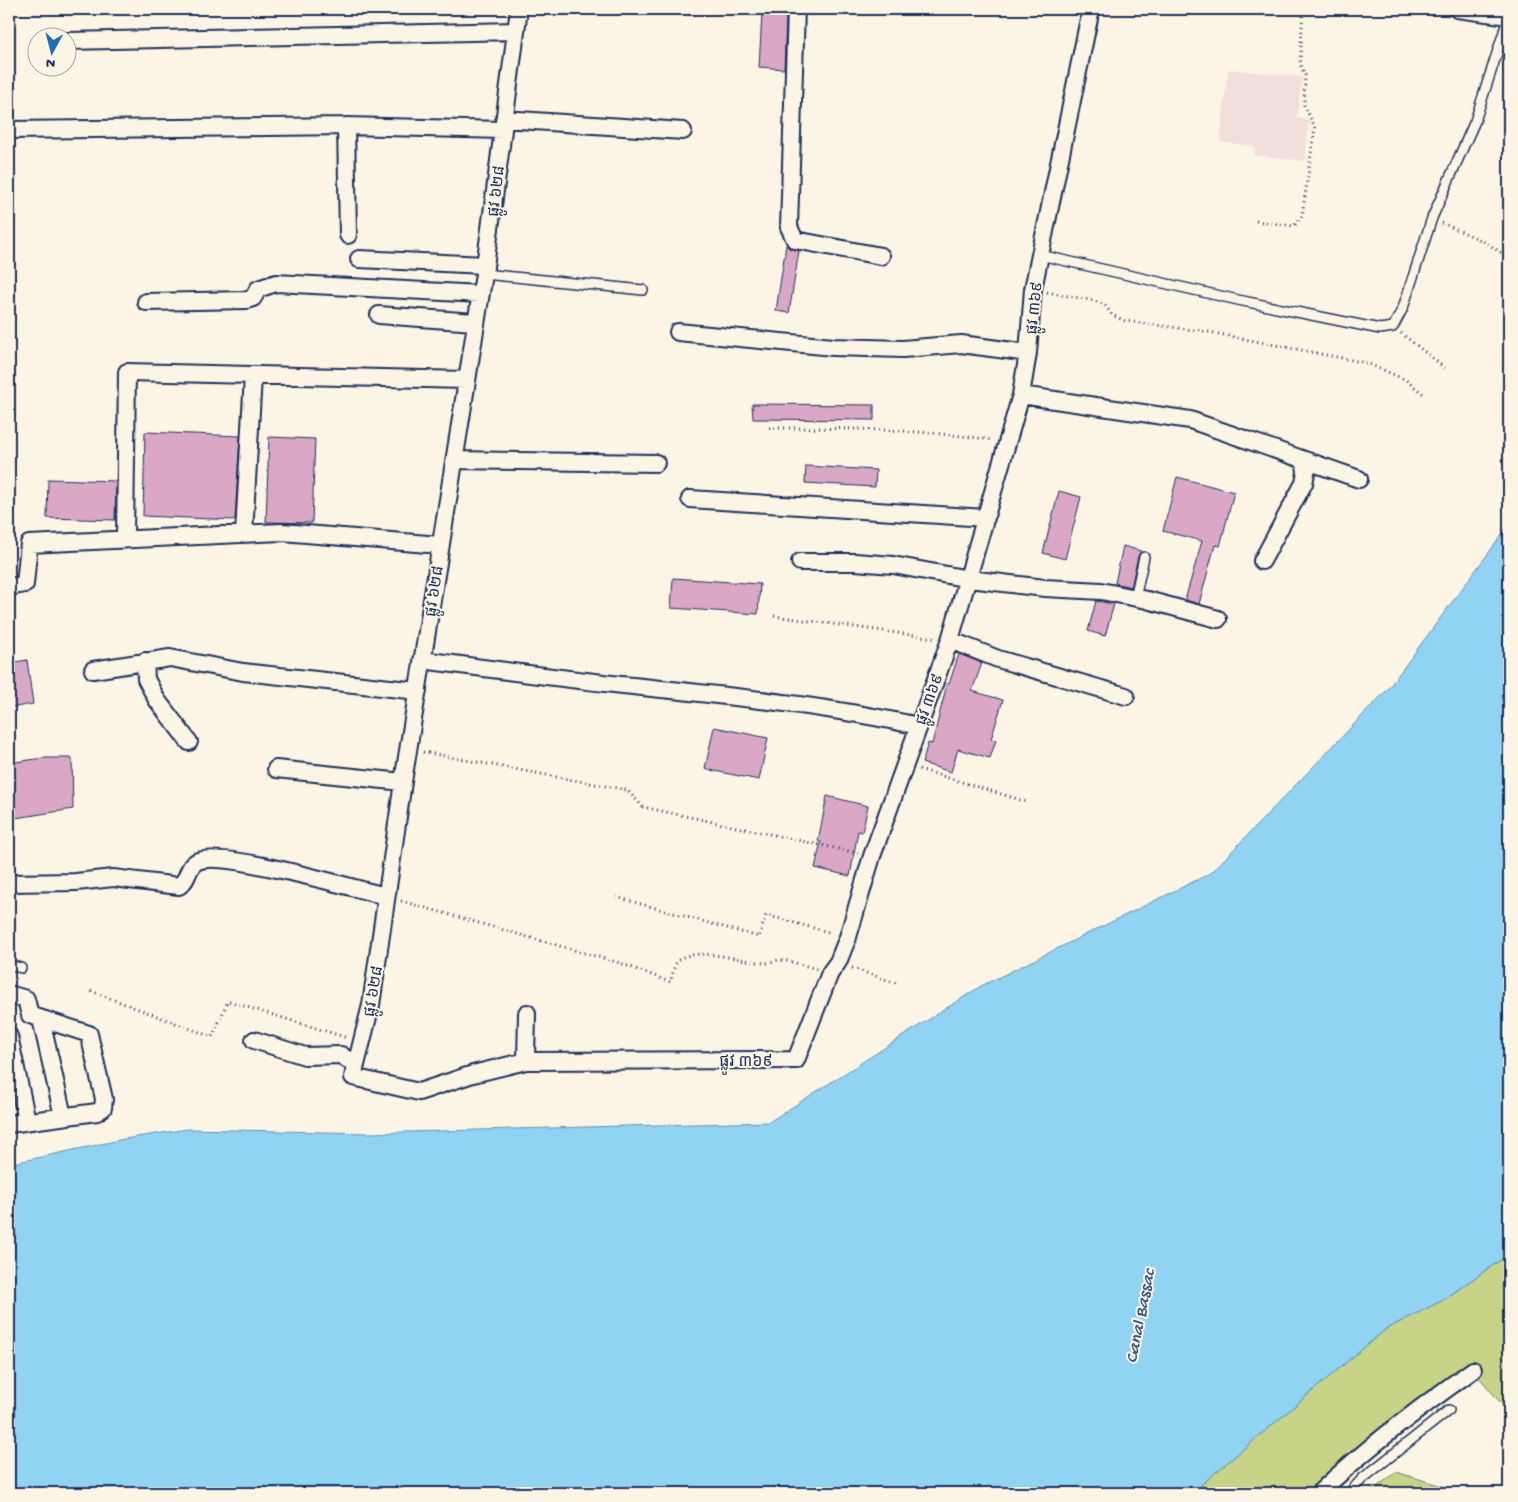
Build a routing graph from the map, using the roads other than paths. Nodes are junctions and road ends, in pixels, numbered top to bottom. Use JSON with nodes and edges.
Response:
{"nodes":[{"id":1,"x":519,"y":9,"type":"edge"},
{"id":2,"x":796,"y":9,"type":"edge"},
{"id":3,"x":1091,"y":9,"type":"edge"},
{"id":4,"x":1457,"y":9,"type":"edge"},
{"id":5,"x":1509,"y":16,"type":"edge"},
{"id":6,"x":516,"y":31,"type":"junction"},
{"id":7,"x":78,"y":41,"type":"edge"},
{"id":8,"x":503,"y":125,"type":"junction"},
{"id":9,"x":346,"y":126,"type":"junction"},
{"id":10,"x":9,"y":130,"type":"edge"},
{"id":11,"x":683,"y":132,"type":"dead end"},
{"id":12,"x":348,"y":235,"type":"dead end"},
{"id":13,"x":1040,"y":255,"type":"junction"},
{"id":14,"x":881,"y":256,"type":"dead end"},
{"id":15,"x":359,"y":259,"type":"dead end"},
{"id":16,"x":485,"y":270,"type":"junction"},
{"id":17,"x":643,"y":290,"type":"dead end"},
{"id":18,"x":480,"y":294,"type":"junction"},
{"id":19,"x":146,"y":302,"type":"dead end"},
{"id":20,"x":379,"y":315,"type":"dead end"},
{"id":21,"x":475,"y":322,"type":"junction"},
{"id":22,"x":678,"y":332,"type":"dead end"},
{"id":23,"x":1028,"y":353,"type":"junction"},
{"id":24,"x":253,"y":376,"type":"junction"},
{"id":25,"x":466,"y":380,"type":"junction"},
{"id":26,"x":1021,"y":395,"type":"junction"},
{"id":27,"x":454,"y":460,"type":"junction"},
{"id":28,"x":1305,"y":462,"type":"junction"},
{"id":29,"x":656,"y":463,"type":"dead end"},
{"id":30,"x":1359,"y":479,"type":"dead end"},
{"id":31,"x":690,"y":499,"type":"dead end"},
{"id":32,"x":986,"y":518,"type":"junction"},
{"id":33,"x":244,"y":533,"type":"junction"},
{"id":34,"x":125,"y":539,"type":"junction"},
{"id":35,"x":440,"y":545,"type":"junction"},
{"id":36,"x":1144,"y":557,"type":"dead end"},
{"id":37,"x":1262,"y":561,"type":"dead end"},
{"id":38,"x":800,"y":562,"type":"dead end"},
{"id":39,"x":969,"y":578,"type":"junction"},
{"id":40,"x":9,"y":587,"type":"edge"},
{"id":41,"x":1136,"y":598,"type":"junction"},
{"id":42,"x":1218,"y":619,"type":"dead end"},
{"id":43,"x":950,"y":640,"type":"junction"},
{"id":44,"x":422,"y":660,"type":"junction"},
{"id":45,"x":145,"y":661,"type":"junction"},
{"id":46,"x":93,"y":670,"type":"dead end"},
{"id":47,"x":418,"y":691,"type":"junction"},
{"id":48,"x":1126,"y":696,"type":"dead end"},
{"id":49,"x":918,"y":726,"type":"junction"},
{"id":50,"x":189,"y":742,"type":"dead end"},
{"id":51,"x":276,"y":769,"type":"dead end"},
{"id":52,"x":403,"y":782,"type":"junction"},
{"id":53,"x":9,"y":883,"type":"edge"},
{"id":54,"x":386,"y":896,"type":"junction"},
{"id":55,"x":9,"y":965,"type":"edge"},
{"id":56,"x":22,"y":968,"type":"dead end"},
{"id":57,"x":9,"y":994,"type":"edge"},
{"id":58,"x":527,"y":1013,"type":"dead end"},
{"id":59,"x":41,"y":1019,"type":"junction"},
{"id":60,"x":9,"y":1036,"type":"edge"},
{"id":61,"x":254,"y":1040,"type":"dead end"},
{"id":62,"x":526,"y":1061,"type":"junction"},
{"id":63,"x":355,"y":1065,"type":"junction"},
{"id":64,"x":63,"y":1116,"type":"junction"},
{"id":65,"x":27,"y":1121,"type":"junction"},
{"id":66,"x":9,"y":1124,"type":"edge"},
{"id":67,"x":1474,"y":1370,"type":"dead end"},
{"id":68,"x":1449,"y":1410,"type":"dead end"},
{"id":69,"x":1319,"y":1493,"type":"edge"},
{"id":70,"x":1349,"y":1493,"type":"edge"}],
"edges":[{"from":1,"to":6,"type":"street","name":"ផ្លូវ ៦២៨"},
{"from":2,"to":14,"type":"street"},
{"from":3,"to":13,"type":"street","name":"ផ្លូវ ៣៦៩"},
{"from":4,"to":5,"type":"street"},
{"from":5,"to":13,"type":"lane"},
{"from":6,"to":7,"type":"street"},
{"from":6,"to":8,"type":"street","name":"ផ្លូវ ៦២៨"},
{"from":8,"to":9,"type":"street"},
{"from":8,"to":11,"type":"street"},
{"from":8,"to":16,"type":"street","name":"ផ្លូវ ៦២៨"},
{"from":9,"to":10,"type":"street"},
{"from":9,"to":12,"type":"street"},
{"from":13,"to":23,"type":"street","name":"ផ្លូវ ៣៦៩"},
{"from":15,"to":16,"type":"street"},
{"from":16,"to":17,"type":"lane"},
{"from":16,"to":18,"type":"street","name":"ផ្លូវ ៦២៨"},
{"from":18,"to":19,"type":"street"},
{"from":18,"to":21,"type":"street","name":"ផ្លូវ ៦២៨"},
{"from":20,"to":21,"type":"street"},
{"from":21,"to":25,"type":"street","name":"ផ្លូវ ៦២៨"},
{"from":22,"to":23,"type":"street"},
{"from":23,"to":26,"type":"street","name":"ផ្លូវ ៣៦៩"},
{"from":24,"to":25,"type":"street"},
{"from":24,"to":33,"type":"street"},
{"from":24,"to":34,"type":"street"},
{"from":25,"to":27,"type":"street","name":"ផ្លូវ ៦២៨"},
{"from":26,"to":28,"type":"street"},
{"from":26,"to":32,"type":"street","name":"ផ្លូវ ៣៦៩"},
{"from":27,"to":29,"type":"street"},
{"from":27,"to":35,"type":"street","name":"ផ្លូវ ៦២៨"},
{"from":28,"to":30,"type":"street"},
{"from":28,"to":37,"type":"street"},
{"from":31,"to":32,"type":"street"},
{"from":32,"to":39,"type":"street","name":"ផ្លូវ ៣៦៩"},
{"from":33,"to":34,"type":"street"},
{"from":33,"to":35,"type":"street"},
{"from":34,"to":40,"type":"street"},
{"from":35,"to":44,"type":"street","name":"ផ្លូវ ៦២៨"},
{"from":36,"to":41,"type":"lane"},
{"from":38,"to":39,"type":"street"},
{"from":39,"to":41,"type":"street"},
{"from":39,"to":43,"type":"street","name":"ផ្លូវ ៣៦៩"},
{"from":41,"to":42,"type":"street"},
{"from":43,"to":48,"type":"street"},
{"from":43,"to":49,"type":"street","name":"ផ្លូវ ៣៦៩"},
{"from":44,"to":47,"type":"street","name":"ផ្លូវ ៦២៨"},
{"from":44,"to":49,"type":"street"},
{"from":45,"to":46,"type":"street"},
{"from":45,"to":47,"type":"street"},
{"from":45,"to":50,"type":"street"},
{"from":47,"to":52,"type":"street","name":"ផ្លូវ ៦២៨"},
{"from":49,"to":62,"type":"street","name":"ផ្លូវ ៣៦៩"},
{"from":51,"to":52,"type":"street"},
{"from":52,"to":54,"type":"street","name":"ផ្លូវ ៦២៨"},
{"from":53,"to":54,"type":"street"},
{"from":54,"to":63,"type":"street","name":"ផ្លូវ ៦២៨"},
{"from":55,"to":56,"type":"lane"},
{"from":57,"to":59,"type":"street"},
{"from":58,"to":62,"type":"street"},
{"from":59,"to":64,"type":"street"},
{"from":59,"to":64,"type":"street"},
{"from":60,"to":65,"type":"street"},
{"from":61,"to":63,"type":"street"},
{"from":62,"to":63,"type":"street","name":"ផ្លូវ ៣៦៩"},
{"from":64,"to":65,"type":"street"},
{"from":65,"to":66,"type":"street"},
{"from":67,"to":69,"type":"street"},
{"from":68,"to":70,"type":"lane"}]}
